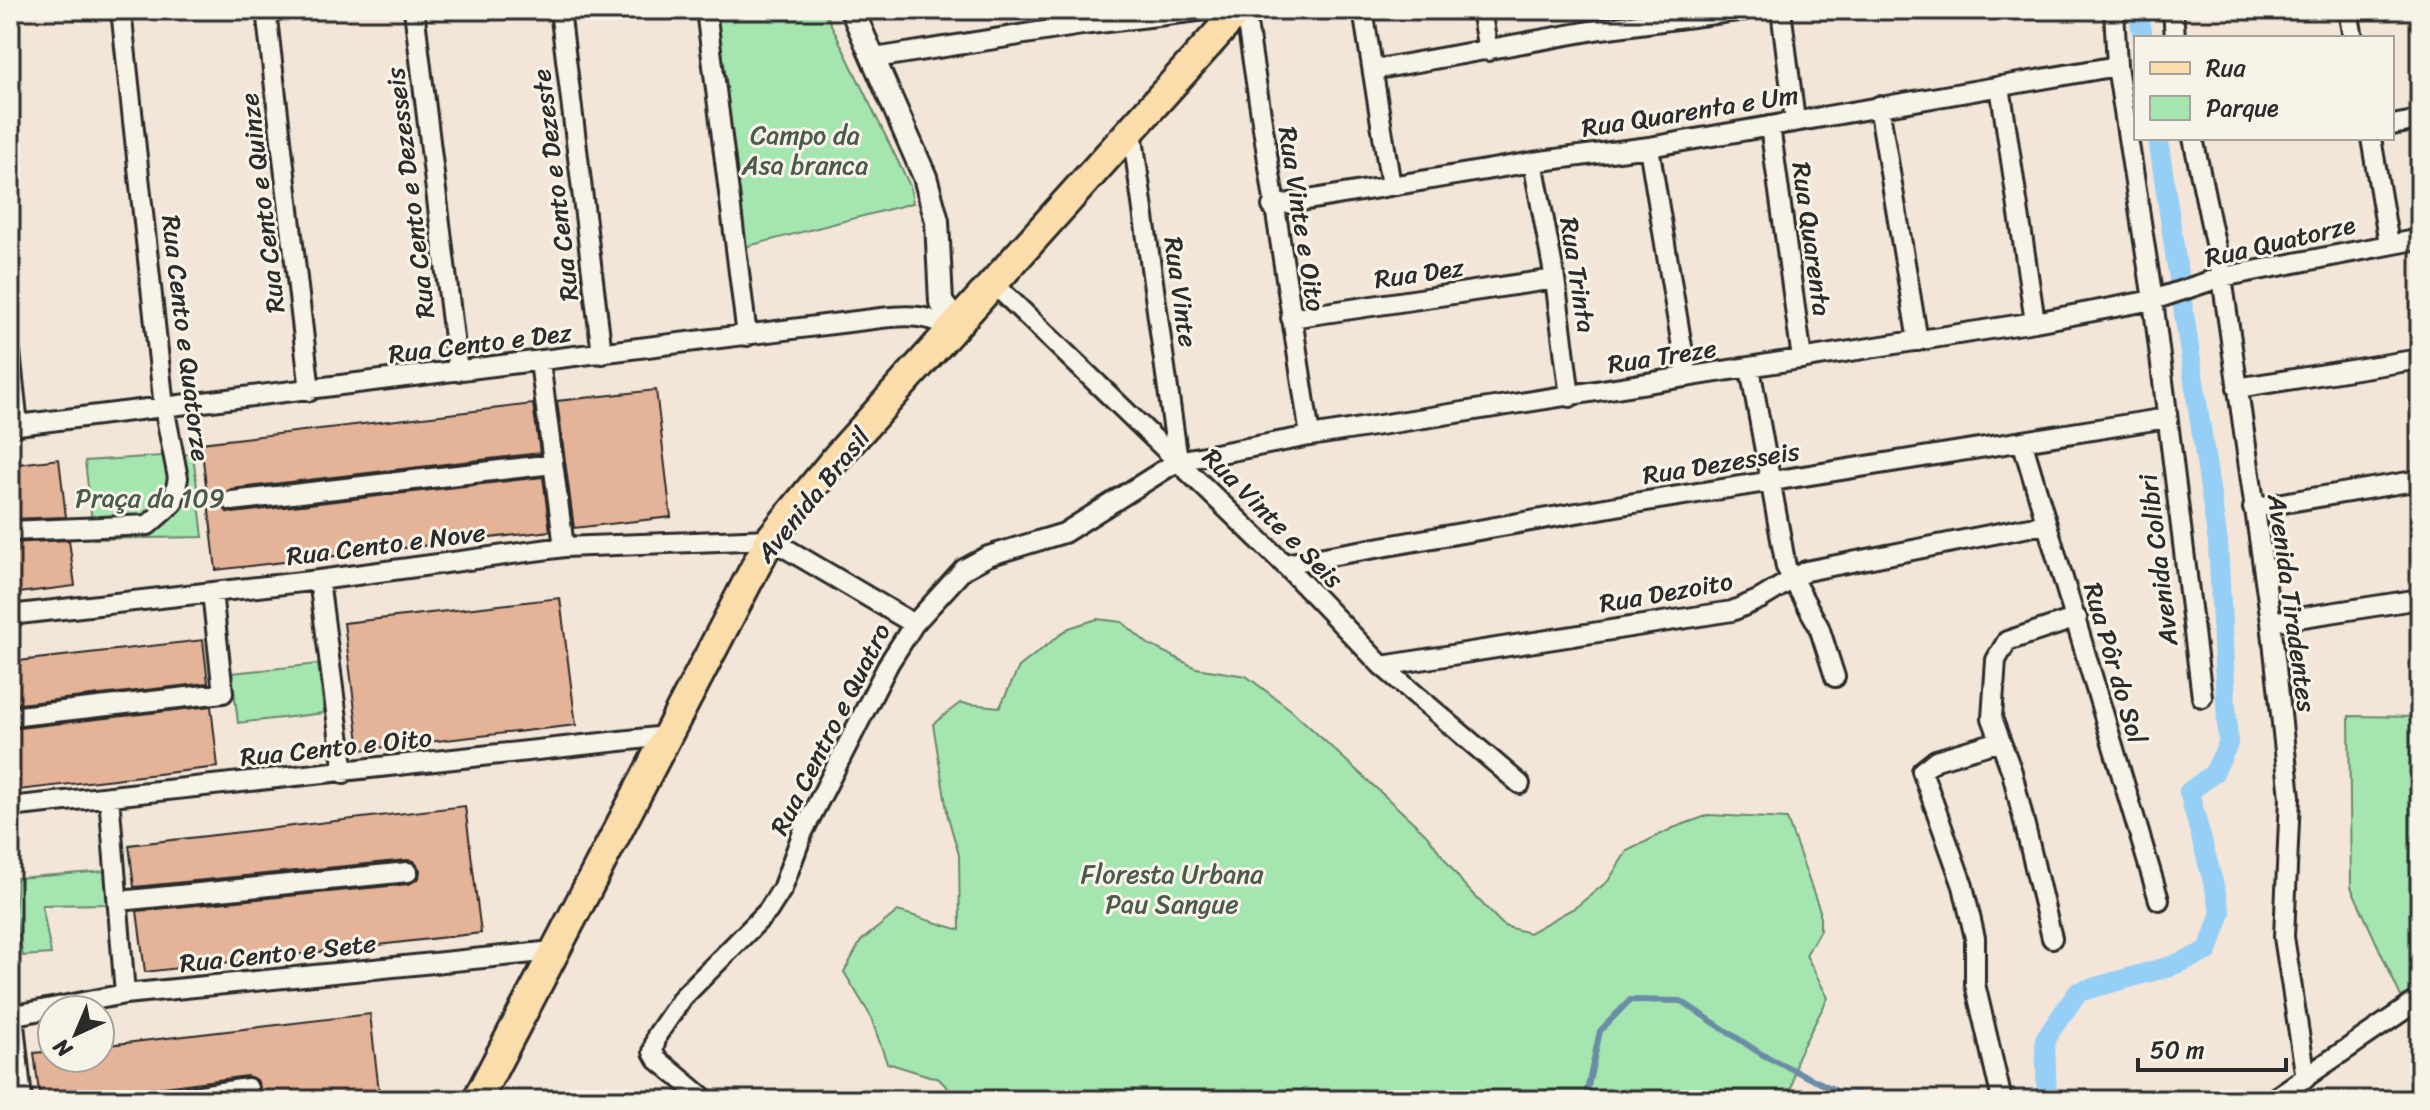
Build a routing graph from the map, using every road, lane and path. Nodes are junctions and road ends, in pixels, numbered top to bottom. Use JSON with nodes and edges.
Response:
{"nodes":[{"id":1,"x":121,"y":10,"type":"edge"},
{"id":2,"x":266,"y":10,"type":"edge"},
{"id":3,"x":414,"y":10,"type":"edge"},
{"id":4,"x":560,"y":10,"type":"edge"},
{"id":5,"x":706,"y":10,"type":"edge"},
{"id":6,"x":852,"y":10,"type":"edge"},
{"id":7,"x":1242,"y":10,"type":"edge"},
{"id":8,"x":1363,"y":10,"type":"edge"},
{"id":9,"x":1481,"y":10,"type":"edge"},
{"id":10,"x":1598,"y":10,"type":"edge"},
{"id":11,"x":1745,"y":10,"type":"edge"},
{"id":12,"x":1781,"y":10,"type":"edge"},
{"id":13,"x":2114,"y":10,"type":"edge"},
{"id":14,"x":2173,"y":10,"type":"edge"},
{"id":15,"x":2349,"y":10,"type":"edge"},
{"id":16,"x":1198,"y":11,"type":"edge"},
{"id":17,"x":1716,"y":12,"type":"edge"},
{"id":18,"x":1601,"y":29,"type":"junction"},
{"id":19,"x":2175,"y":36,"type":"edge"},
{"id":20,"x":2353,"y":36,"type":"edge"},
{"id":21,"x":1488,"y":51,"type":"junction"},
{"id":22,"x":875,"y":58,"type":"junction"},
{"id":23,"x":2117,"y":66,"type":"junction"},
{"id":24,"x":1373,"y":70,"type":"junction"},
{"id":25,"x":2000,"y":86,"type":"junction"},
{"id":26,"x":1879,"y":106,"type":"junction"},
{"id":27,"x":2420,"y":120,"type":"edge"},
{"id":28,"x":1795,"y":121,"type":"junction"},
{"id":29,"x":2394,"y":125,"type":"edge"},
{"id":30,"x":1770,"y":126,"type":"junction"},
{"id":31,"x":1132,"y":131,"type":"junction"},
{"id":32,"x":2193,"y":140,"type":"edge"},
{"id":33,"x":2371,"y":140,"type":"edge"},
{"id":34,"x":1649,"y":147,"type":"junction"},
{"id":35,"x":1533,"y":162,"type":"junction"},
{"id":36,"x":1391,"y":186,"type":"junction"},
{"id":37,"x":1272,"y":206,"type":"junction"},
{"id":38,"x":2420,"y":239,"type":"edge"},
{"id":39,"x":2389,"y":244,"type":"junction"},
{"id":40,"x":1555,"y":279,"type":"junction"},
{"id":41,"x":2214,"y":281,"type":"junction"},
{"id":42,"x":994,"y":284,"type":"junction"},
{"id":43,"x":2159,"y":298,"type":"junction"},
{"id":44,"x":1291,"y":318,"type":"junction"},
{"id":45,"x":2035,"y":322,"type":"junction"},
{"id":46,"x":955,"y":328,"type":"junction"},
{"id":47,"x":747,"y":336,"type":"junction"},
{"id":48,"x":1918,"y":341,"type":"junction"},
{"id":49,"x":10,"y":352,"type":"edge"},
{"id":50,"x":602,"y":354,"type":"junction"},
{"id":51,"x":1802,"y":359,"type":"junction"},
{"id":52,"x":2420,"y":359,"type":"edge"},
{"id":53,"x":540,"y":362,"type":"junction"},
{"id":54,"x":1750,"y":368,"type":"junction"},
{"id":55,"x":458,"y":371,"type":"junction"},
{"id":56,"x":1687,"y":377,"type":"junction"},
{"id":57,"x":2237,"y":388,"type":"junction"},
{"id":58,"x":310,"y":391,"type":"junction"},
{"id":59,"x":1570,"y":397,"type":"junction"},
{"id":60,"x":164,"y":407,"type":"junction"},
{"id":61,"x":2167,"y":418,"type":"junction"},
{"id":62,"x":14,"y":426,"type":"edge"},
{"id":63,"x":1310,"y":436,"type":"junction"},
{"id":64,"x":2022,"y":441,"type":"junction"},
{"id":65,"x":1178,"y":461,"type":"junction"},
{"id":66,"x":553,"y":464,"type":"junction"},
{"id":67,"x":2420,"y":480,"type":"edge"},
{"id":68,"x":1772,"y":482,"type":"junction"},
{"id":69,"x":232,"y":501,"type":"dead end"},
{"id":70,"x":2253,"y":508,"type":"junction"},
{"id":71,"x":2045,"y":524,"type":"junction"},
{"id":72,"x":10,"y":531,"type":"edge"},
{"id":73,"x":770,"y":539,"type":"junction"},
{"id":74,"x":564,"y":547,"type":"junction"},
{"id":75,"x":1284,"y":564,"type":"junction"},
{"id":76,"x":1791,"y":578,"type":"junction"},
{"id":77,"x":319,"y":580,"type":"junction"},
{"id":78,"x":212,"y":592,"type":"junction"},
{"id":79,"x":2420,"y":599,"type":"edge"},
{"id":80,"x":10,"y":615,"type":"edge"},
{"id":81,"x":2077,"y":618,"type":"junction"},
{"id":82,"x":2271,"y":622,"type":"junction"},
{"id":83,"x":914,"y":624,"type":"junction"},
{"id":84,"x":1382,"y":666,"type":"junction"},
{"id":85,"x":1835,"y":677,"type":"dead end"},
{"id":86,"x":2202,"y":697,"type":"dead end"},
{"id":87,"x":10,"y":717,"type":"edge"},
{"id":88,"x":666,"y":736,"type":"junction"},
{"id":89,"x":2000,"y":741,"type":"junction"},
{"id":90,"x":344,"y":773,"type":"junction"},
{"id":91,"x":1520,"y":784,"type":"dead end"},
{"id":92,"x":109,"y":796,"type":"junction"},
{"id":93,"x":10,"y":807,"type":"edge"},
{"id":94,"x":408,"y":872,"type":"dead end"},
{"id":95,"x":2159,"y":900,"type":"dead end"},
{"id":96,"x":119,"y":901,"type":"junction"},
{"id":97,"x":2052,"y":938,"type":"dead end"},
{"id":98,"x":553,"y":951,"type":"junction"},
{"id":99,"x":125,"y":994,"type":"junction"},
{"id":100,"x":2420,"y":999,"type":"edge"},
{"id":101,"x":12,"y":1016,"type":"edge"},
{"id":102,"x":2306,"y":1078,"type":"junction"},
{"id":103,"x":248,"y":1088,"type":"dead end"},
{"id":104,"x":22,"y":1100,"type":"edge"},
{"id":105,"x":166,"y":1100,"type":"edge"},
{"id":106,"x":477,"y":1100,"type":"edge"},
{"id":107,"x":706,"y":1100,"type":"edge"},
{"id":108,"x":2002,"y":1100,"type":"edge"},
{"id":109,"x":2272,"y":1100,"type":"edge"}],
"edges":[{"from":1,"to":60,"type":"street","name":"Rua Cento e Quatorze"},
{"from":2,"to":58,"type":"street","name":"Rua Cento e Quinze"},
{"from":3,"to":55,"type":"street","name":"Rua Cento e Dezesseis"},
{"from":4,"to":50,"type":"street","name":"Rua Cento e Dezeste"},
{"from":5,"to":47,"type":"street"},
{"from":6,"to":22,"type":"street"},
{"from":7,"to":31,"type":"main road","name":"Avenida Brasil"},
{"from":7,"to":37,"type":"street","name":"Rua Vinte e Oito"},
{"from":8,"to":24,"type":"street"},
{"from":9,"to":21,"type":"street"},
{"from":10,"to":18,"type":"street"},
{"from":11,"to":17,"type":"street"},
{"from":12,"to":28,"type":"street"},
{"from":13,"to":23,"type":"street"},
{"from":14,"to":19,"type":"street"},
{"from":15,"to":20,"type":"street"},
{"from":16,"to":22,"type":"street"},
{"from":17,"to":18,"type":"street"},
{"from":18,"to":21,"type":"street"},
{"from":21,"to":24,"type":"street"},
{"from":22,"to":46,"type":"street"},
{"from":23,"to":25,"type":"street","name":"Rua Quarenta e Um"},
{"from":23,"to":43,"type":"street"},
{"from":24,"to":36,"type":"street"},
{"from":25,"to":26,"type":"street","name":"Rua Quarenta e Um"},
{"from":25,"to":45,"type":"street"},
{"from":26,"to":28,"type":"street","name":"Rua Quarenta e Um"},
{"from":26,"to":48,"type":"street"},
{"from":27,"to":29,"type":"street"},
{"from":28,"to":30,"type":"street","name":"Rua Quarenta e Um"},
{"from":30,"to":34,"type":"street","name":"Rua Quarenta e Um"},
{"from":30,"to":51,"type":"street","name":"Rua Quarenta"},
{"from":31,"to":42,"type":"main road","name":"Avenida Brasil"},
{"from":31,"to":65,"type":"street","name":"Rua Vinte"},
{"from":32,"to":41,"type":"street","name":"Avenida Tiradentes"},
{"from":33,"to":39,"type":"street"},
{"from":34,"to":35,"type":"street","name":"Rua Quarenta e Um"},
{"from":34,"to":56,"type":"street"},
{"from":35,"to":36,"type":"street","name":"Rua Quarenta e Um"},
{"from":35,"to":40,"type":"street","name":"Rua Trinta"},
{"from":36,"to":37,"type":"street","name":"Rua Quarenta e Um"},
{"from":37,"to":44,"type":"street","name":"Rua Vinte e Oito"},
{"from":38,"to":39,"type":"street","name":"Rua Quatorze"},
{"from":39,"to":41,"type":"street","name":"Rua Quatorze"},
{"from":40,"to":44,"type":"street","name":"Rua Dez"},
{"from":40,"to":59,"type":"street","name":"Rua Trinta"},
{"from":41,"to":43,"type":"street","name":"Rua Quatorze"},
{"from":41,"to":57,"type":"street","name":"Avenida Tiradentes"},
{"from":42,"to":46,"type":"main road","name":"Avenida Brasil"},
{"from":42,"to":65,"type":"street","name":"Rua Vinte e Seis"},
{"from":43,"to":45,"type":"street","name":"Rua Treze"},
{"from":43,"to":61,"type":"street"},
{"from":44,"to":63,"type":"street","name":"Rua Vinte e Oito"},
{"from":45,"to":48,"type":"street","name":"Rua Treze"},
{"from":46,"to":47,"type":"street","name":"Rua Cento e Dez"},
{"from":46,"to":73,"type":"main road","name":"Avenida Brasil"},
{"from":47,"to":50,"type":"street","name":"Rua Cento e Dez"},
{"from":48,"to":51,"type":"street","name":"Rua Treze"},
{"from":49,"to":62,"type":"street"},
{"from":50,"to":53,"type":"street","name":"Rua Cento e Dez"},
{"from":51,"to":54,"type":"street","name":"Rua Treze"},
{"from":52,"to":57,"type":"street"},
{"from":53,"to":55,"type":"street","name":"Rua Cento e Dez"},
{"from":53,"to":66,"type":"street"},
{"from":54,"to":56,"type":"street","name":"Rua Treze"},
{"from":54,"to":68,"type":"street"},
{"from":55,"to":58,"type":"street","name":"Rua Cento e Dez"},
{"from":56,"to":59,"type":"street","name":"Rua Treze"},
{"from":57,"to":70,"type":"street","name":"Avenida Tiradentes"},
{"from":58,"to":60,"type":"street","name":"Rua Cento e Dez"},
{"from":59,"to":63,"type":"street","name":"Rua Treze"},
{"from":60,"to":62,"type":"street","name":"Rua Cento e Dez"},
{"from":60,"to":72,"type":"street","name":"Rua Cento e Quatorze"},
{"from":61,"to":64,"type":"street","name":"Rua Dezesseis"},
{"from":61,"to":86,"type":"street","name":"Avenida Colibri"},
{"from":63,"to":65,"type":"street","name":"Rua Treze"},
{"from":64,"to":68,"type":"street","name":"Rua Dezesseis"},
{"from":64,"to":71,"type":"street","name":"Rua Pôr do Sol"},
{"from":65,"to":75,"type":"street","name":"Rua Vinte e Seis"},
{"from":65,"to":83,"type":"street","name":"Rua Centro e Quatro"},
{"from":66,"to":69,"type":"street"},
{"from":66,"to":74,"type":"street"},
{"from":67,"to":70,"type":"street"},
{"from":68,"to":75,"type":"street","name":"Rua Dezesseis"},
{"from":68,"to":76,"type":"street"},
{"from":70,"to":82,"type":"street","name":"Avenida Tiradentes"},
{"from":71,"to":76,"type":"street","name":"Rua Dezoito"},
{"from":71,"to":81,"type":"street","name":"Rua Pôr do Sol"},
{"from":73,"to":74,"type":"street","name":"Rua Cento e Nove"},
{"from":73,"to":83,"type":"street"},
{"from":73,"to":88,"type":"main road","name":"Avenida Brasil"},
{"from":74,"to":77,"type":"street","name":"Rua Cento e Nove"},
{"from":75,"to":84,"type":"street","name":"Rua Vinte e Seis"},
{"from":76,"to":84,"type":"street","name":"Rua Dezoito"},
{"from":76,"to":85,"type":"street"},
{"from":77,"to":78,"type":"street","name":"Rua Cento e Nove"},
{"from":77,"to":90,"type":"street"},
{"from":78,"to":80,"type":"street","name":"Rua Cento e Nove"},
{"from":78,"to":87,"type":"street"},
{"from":79,"to":82,"type":"street"},
{"from":81,"to":89,"type":"street"},
{"from":81,"to":95,"type":"street","name":"Rua Pôr do Sol"},
{"from":82,"to":102,"type":"street","name":"Avenida Tiradentes"},
{"from":83,"to":107,"type":"street","name":"Rua Centro e Quatro"},
{"from":84,"to":91,"type":"street","name":"Rua Vinte e Seis"},
{"from":88,"to":90,"type":"street","name":"Rua Cento e Oito"},
{"from":88,"to":98,"type":"main road","name":"Avenida Brasil"},
{"from":89,"to":97,"type":"street"},
{"from":89,"to":108,"type":"street"},
{"from":90,"to":92,"type":"street","name":"Rua Cento e Oito"},
{"from":92,"to":93,"type":"street","name":"Rua Cento e Oito"},
{"from":92,"to":96,"type":"street"},
{"from":94,"to":96,"type":"street"},
{"from":96,"to":99,"type":"street"},
{"from":98,"to":99,"type":"street","name":"Rua Cento e Sete"},
{"from":98,"to":106,"type":"main road","name":"Avenida Brasil"},
{"from":99,"to":101,"type":"street","name":"Rua Cento e Sete"},
{"from":100,"to":102,"type":"street"},
{"from":101,"to":104,"type":"street"},
{"from":102,"to":109,"type":"street"},
{"from":103,"to":105,"type":"street"}]}
